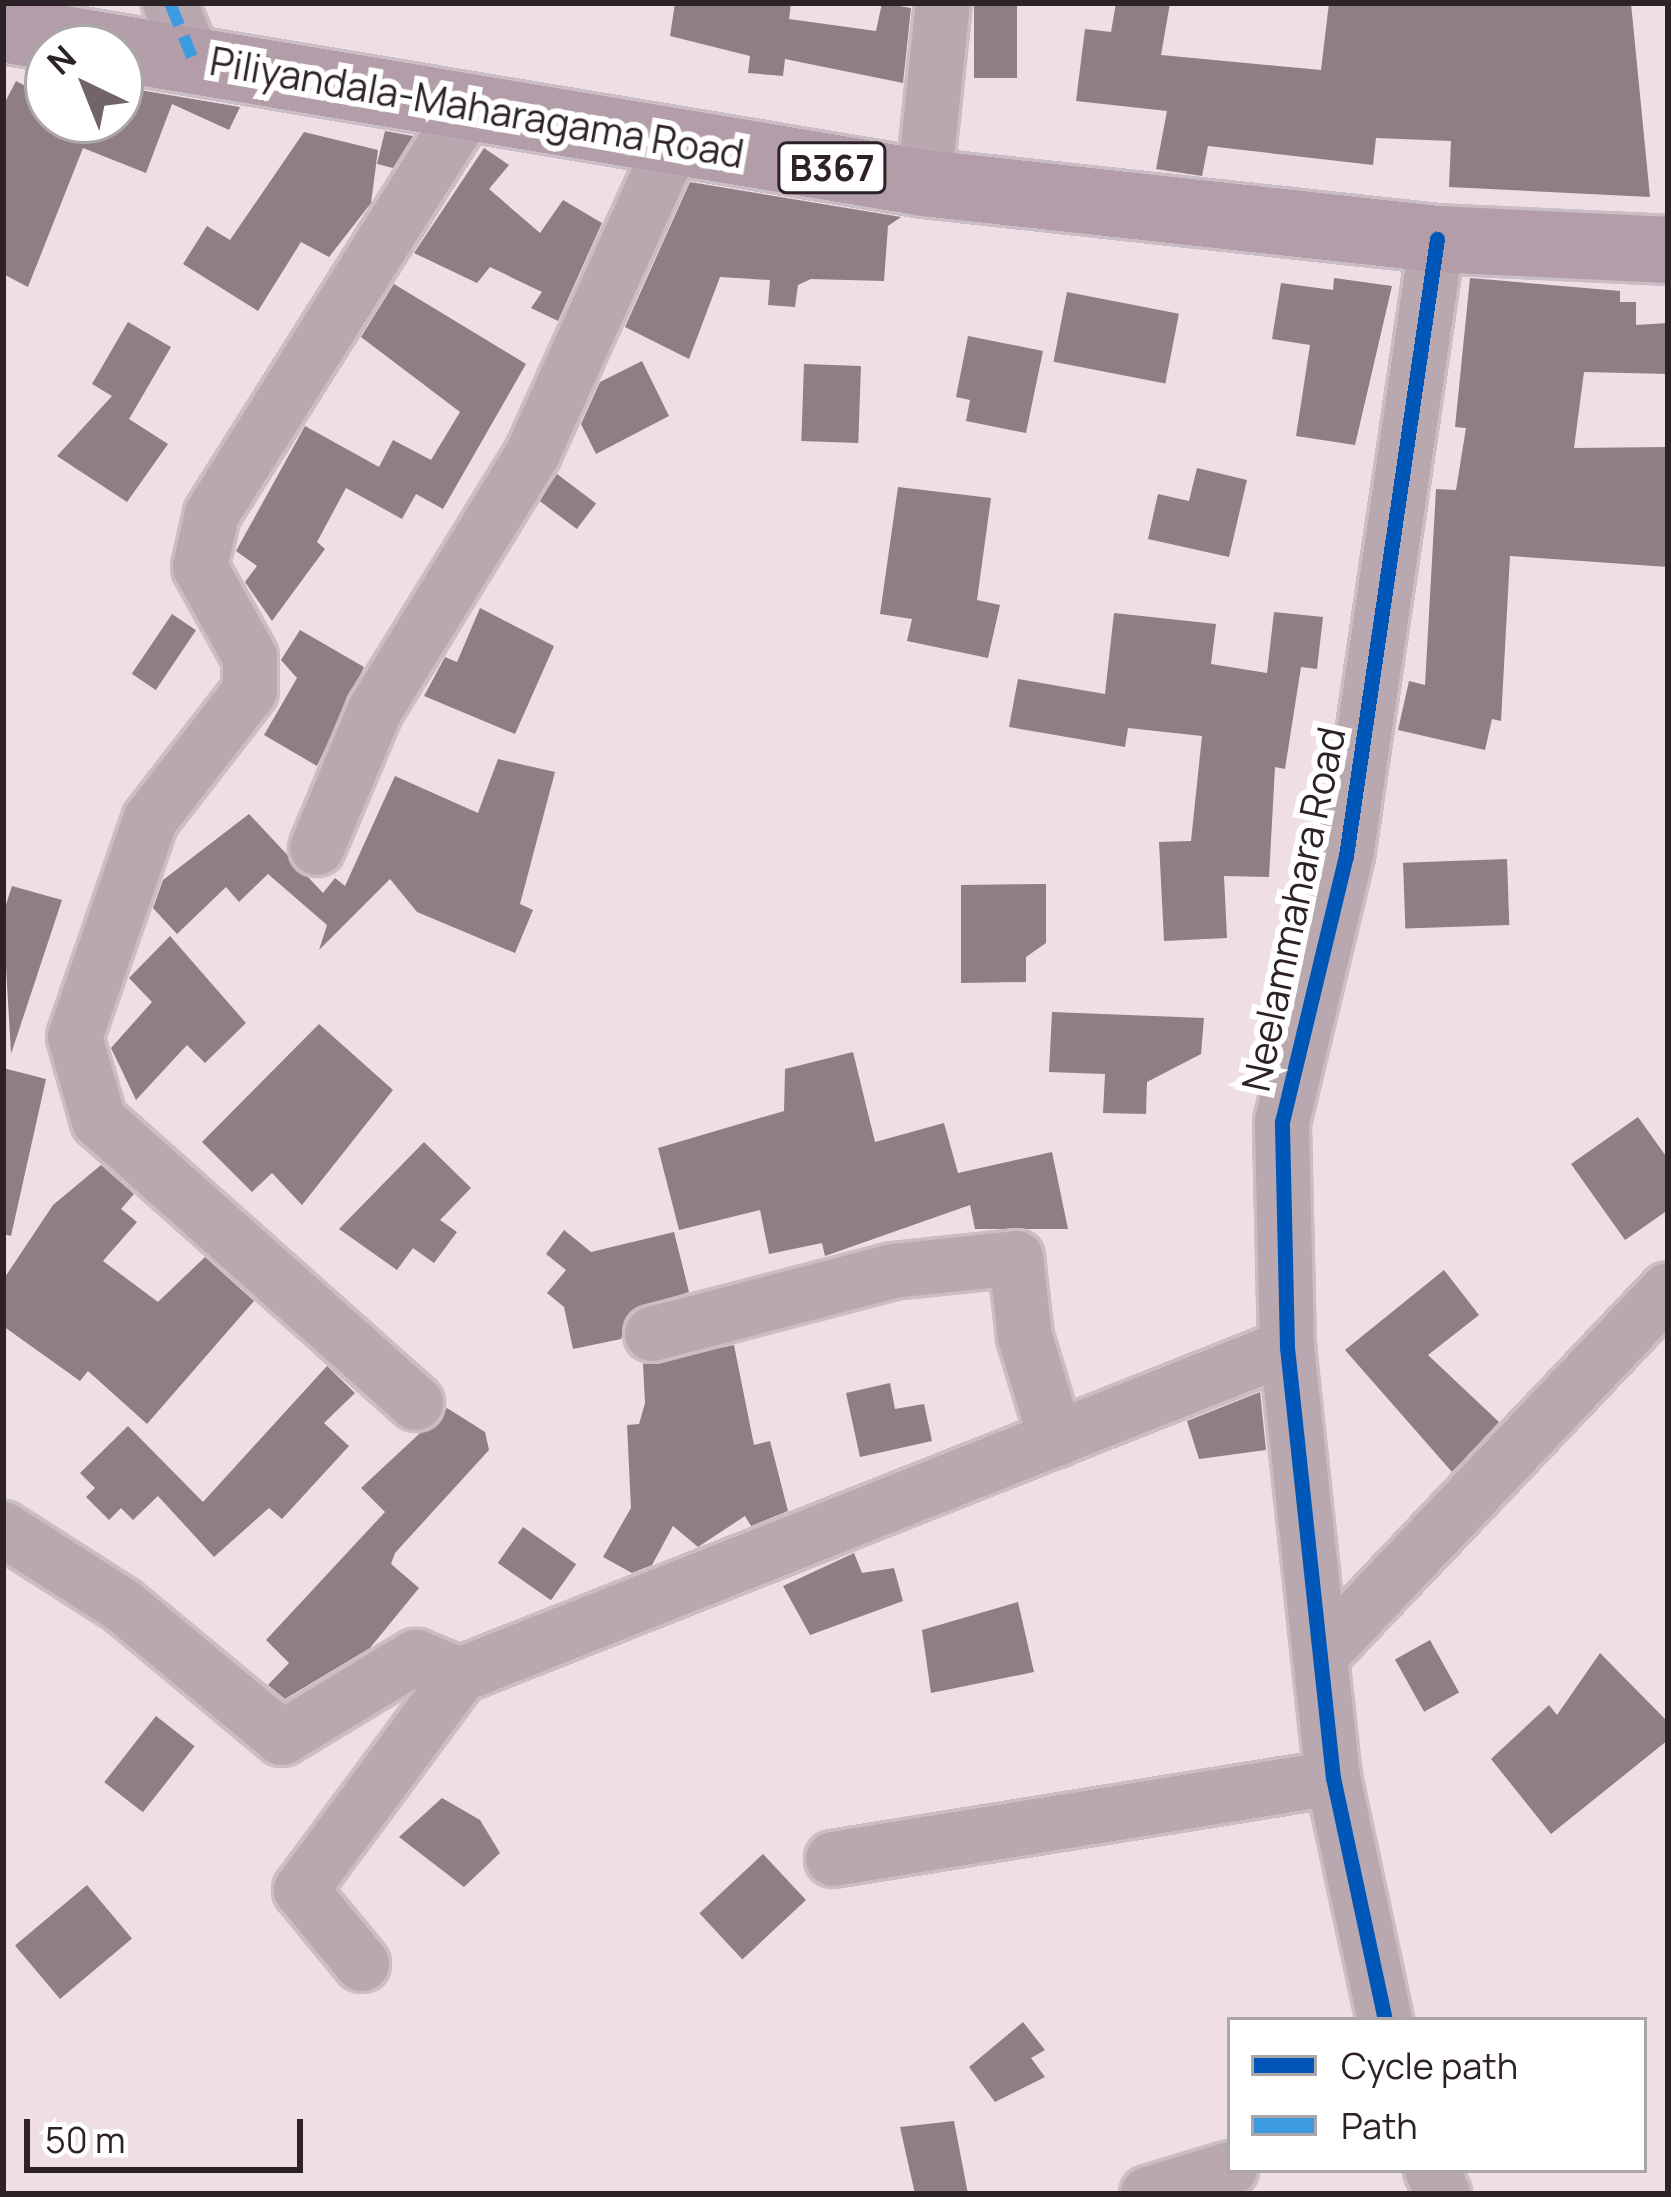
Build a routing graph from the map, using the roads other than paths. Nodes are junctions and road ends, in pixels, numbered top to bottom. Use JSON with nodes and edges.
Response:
{"nodes":[{"id":1,"x":943,"y":3,"type":"edge"},
{"id":2,"x":3,"y":29,"type":"edge"},
{"id":3,"x":181,"y":30,"type":"edge"},
{"id":4,"x":469,"y":106,"type":"junction"},
{"id":5,"x":673,"y":143,"type":"junction"},
{"id":6,"x":924,"y":183,"type":"junction"},
{"id":7,"x":1437,"y":239,"type":"junction"},
{"id":8,"x":1668,"y":250,"type":"edge"},
{"id":9,"x":316,"y":848,"type":"dead end"},
{"id":10,"x":1668,"y":1290,"type":"edge"},
{"id":11,"x":652,"y":1334,"type":"dead end"},
{"id":12,"x":1287,"y":1347,"type":"junction"},
{"id":13,"x":416,"y":1402,"type":"dead end"},
{"id":14,"x":1056,"y":1438,"type":"junction"},
{"id":15,"x":3,"y":1529,"type":"edge"},
{"id":16,"x":1320,"y":1656,"type":"junction"},
{"id":17,"x":460,"y":1675,"type":"junction"},
{"id":18,"x":1333,"y":1778,"type":"junction"},
{"id":19,"x":832,"y":1859,"type":"dead end"},
{"id":20,"x":362,"y":1964,"type":"dead end"},
{"id":21,"x":1384,"y":2017,"type":"edge"},
{"id":22,"x":1227,"y":2170,"type":"edge"},
{"id":23,"x":1148,"y":2194,"type":"edge"}],
"edges":[{"from":1,"to":6,"type":"street"},
{"from":2,"to":3,"type":"main road","name":"Piliyandala-Maharagama Road","number":"B367"},
{"from":3,"to":4,"type":"main road","name":"Piliyandala-Maharagama Road","number":"B367"},
{"from":4,"to":5,"type":"main road","name":"Piliyandala-Maharagama Road","number":"B367"},
{"from":4,"to":13,"type":"street"},
{"from":5,"to":6,"type":"main road","name":"Piliyandala-Maharagama Road","number":"B367"},
{"from":5,"to":9,"type":"street"},
{"from":6,"to":7,"type":"main road","name":"Piliyandala-Maharagama Road","number":"B367"},
{"from":7,"to":8,"type":"main road","name":"Piliyandala-Maharagama Road","number":"B367"},
{"from":7,"to":12,"type":"street","name":"Neelammahara Road"},
{"from":10,"to":16,"type":"street"},
{"from":11,"to":14,"type":"street"},
{"from":12,"to":14,"type":"street"},
{"from":12,"to":16,"type":"street","name":"Neelammahara Road"},
{"from":14,"to":17,"type":"street"},
{"from":15,"to":17,"type":"street"},
{"from":16,"to":18,"type":"street","name":"Neelammahara Road"},
{"from":17,"to":20,"type":"street"},
{"from":18,"to":19,"type":"street"},
{"from":18,"to":21,"type":"street","name":"Neelammahara Road"},
{"from":22,"to":23,"type":"street"}]}
